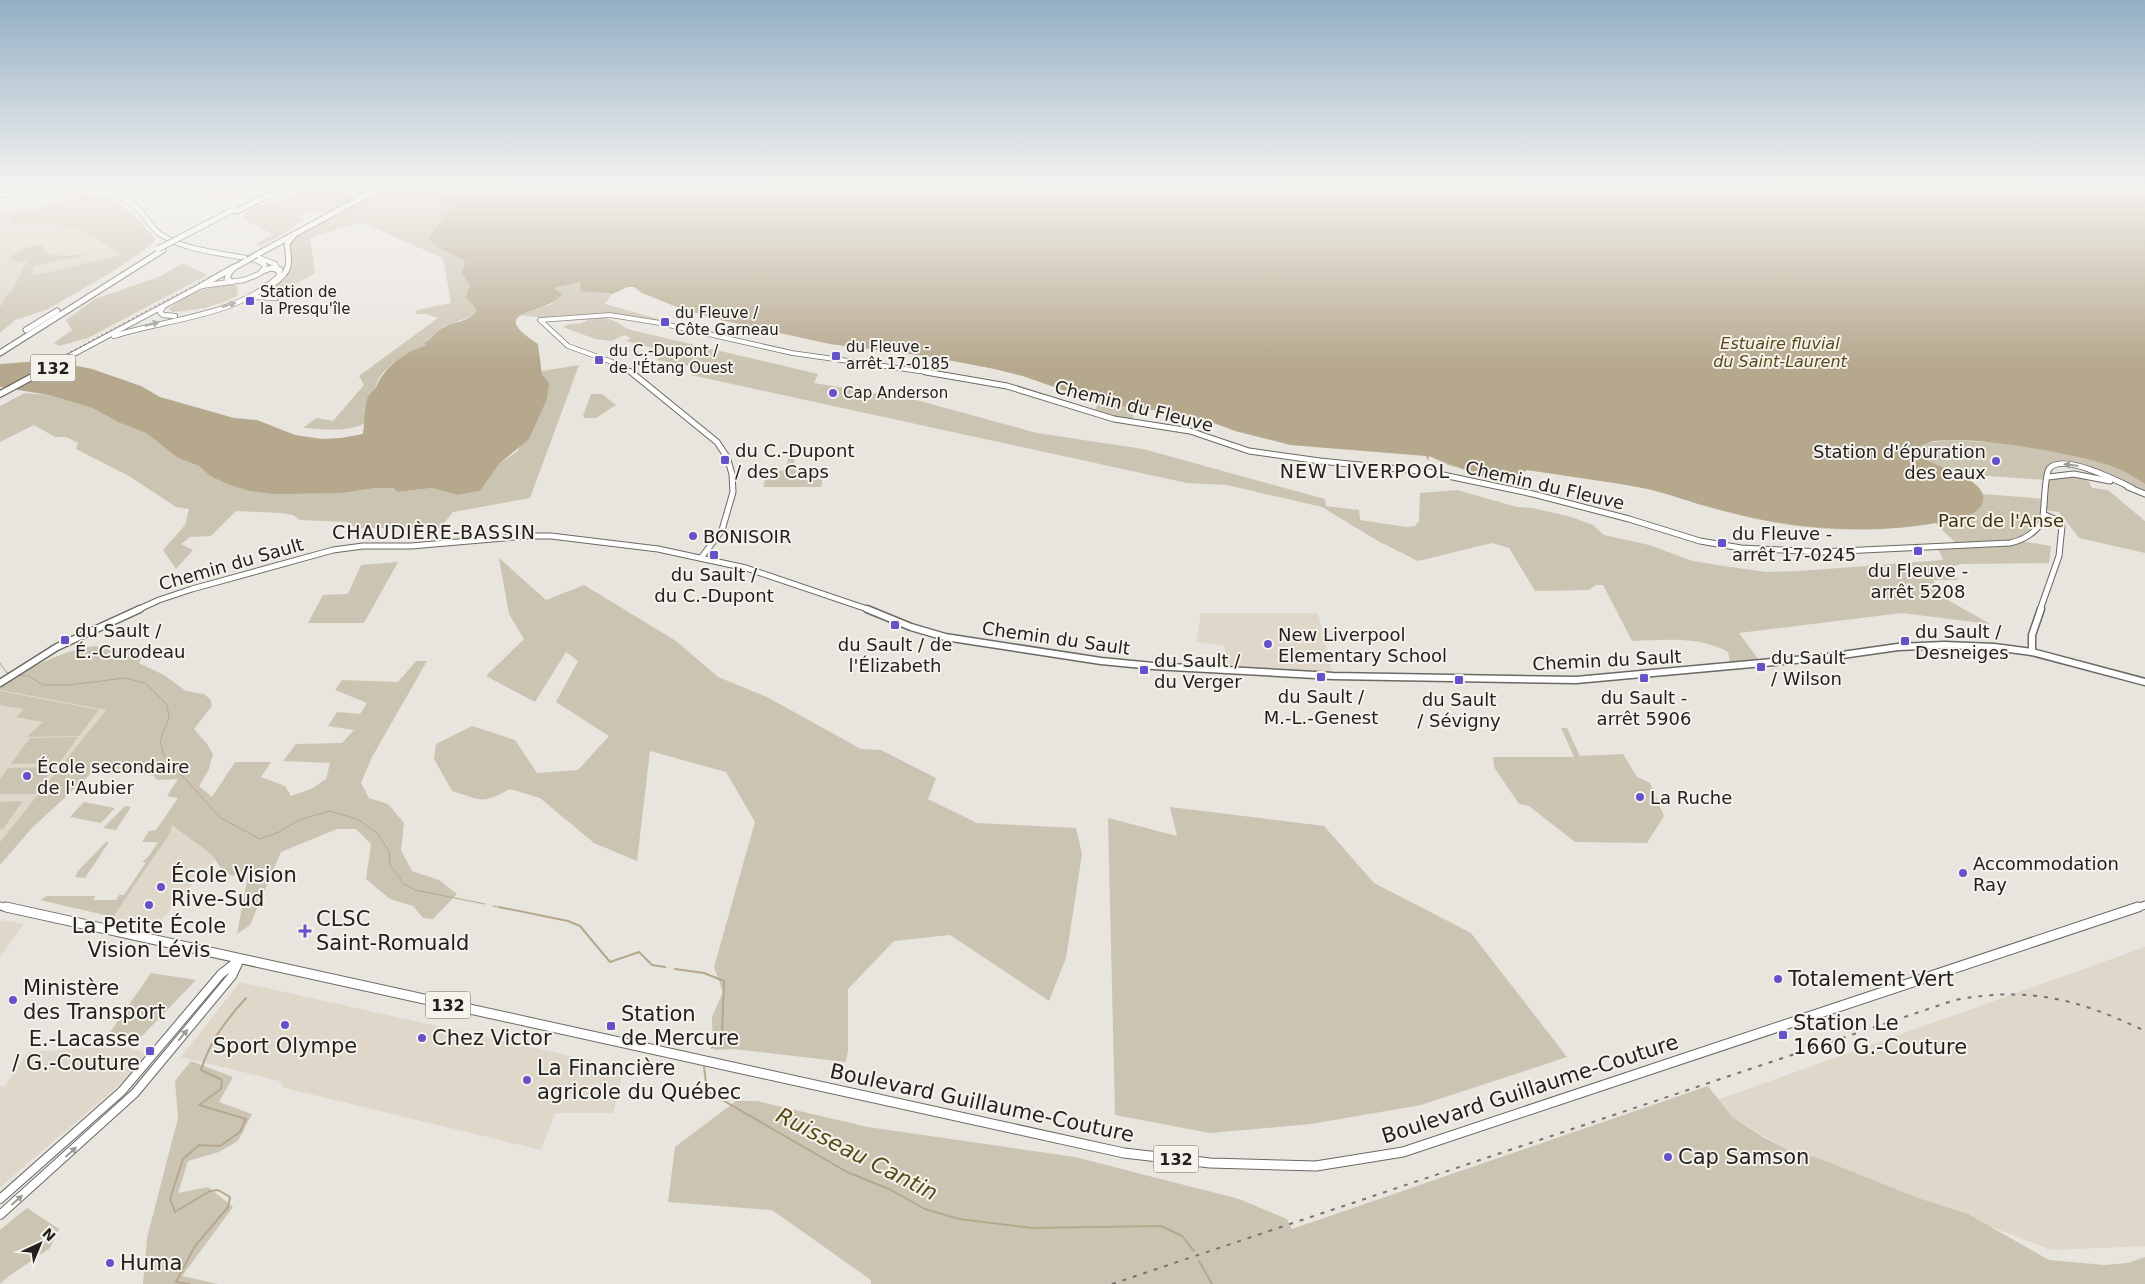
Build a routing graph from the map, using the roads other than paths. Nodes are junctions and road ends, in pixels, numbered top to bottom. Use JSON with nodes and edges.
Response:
{"nodes":[{"id":1,"x":170,"y":245,"type":"edge"},
{"id":2,"x":190,"y":245,"type":"edge"},
{"id":3,"x":200,"y":245,"type":"edge"},
{"id":4,"x":274,"y":245,"type":"edge"},
{"id":5,"x":287,"y":245,"type":"edge"},
{"id":6,"x":160,"y":250,"type":"junction"},
{"id":7,"x":234,"y":268,"type":"junction"},
{"id":8,"x":280,"y":270,"type":"junction"},
{"id":9,"x":263,"y":271,"type":"junction"},
{"id":10,"x":232,"y":282,"type":"junction"},
{"id":11,"x":273,"y":284,"type":"junction"},
{"id":12,"x":201,"y":286,"type":"junction"},
{"id":13,"x":266,"y":289,"type":"junction"},
{"id":14,"x":247,"y":299,"type":"junction"},
{"id":15,"x":164,"y":306,"type":"junction"},
{"id":16,"x":199,"y":314,"type":"junction"},
{"id":17,"x":105,"y":339,"type":"junction"},
{"id":18,"x":0,"y":347,"type":"edge"},
{"id":19,"x":0,"y":352,"type":"edge"},
{"id":20,"x":0,"y":395,"type":"edge"},
{"id":21,"x":2048,"y":477,"type":"junction"},
{"id":22,"x":2132,"y":488,"type":"junction"},
{"id":23,"x":2145,"y":494,"type":"edge"},
{"id":24,"x":2045,"y":515,"type":"junction"},
{"id":25,"x":701,"y":558,"type":"junction"},
{"id":26,"x":2032,"y":652,"type":"junction"},
{"id":27,"x":2145,"y":682,"type":"edge"},
{"id":28,"x":0,"y":683,"type":"edge"},
{"id":29,"x":2145,"y":905,"type":"edge"},
{"id":30,"x":0,"y":906,"type":"edge"},
{"id":31,"x":240,"y":959,"type":"junction"},
{"id":32,"x":0,"y":1199,"type":"edge"},
{"id":33,"x":0,"y":1215,"type":"edge"}],
"edges":[{"from":1,"to":6,"type":"highway","bridge":true},
{"from":2,"to":9,"type":"main road"},
{"from":3,"to":8,"type":"main road"},
{"from":4,"to":7,"type":"highway","bridge":true},
{"from":5,"to":11,"type":"highway"},
{"from":6,"to":18,"type":"highway"},
{"from":6,"to":19,"type":"highway"},
{"from":7,"to":10,"type":"highway"},
{"from":7,"to":12,"type":"highway"},
{"from":8,"to":9,"type":"highway"},
{"from":8,"to":11,"type":"main road","number":"132"},
{"from":9,"to":10,"type":"main road","number":"132"},
{"from":10,"to":12,"type":"main road","number":"132"},
{"from":11,"to":13,"type":"main road","number":"132"},
{"from":12,"to":15,"type":"main road","number":"132"},
{"from":13,"to":14,"type":"main road","number":"132"},
{"from":13,"to":14,"type":"main road"},
{"from":16,"to":14,"type":"main road","number":"132","one_way":true},
{"from":15,"to":16,"type":"main road"},
{"from":15,"to":17,"type":"main road","number":"132"},
{"from":17,"to":16,"type":"main road","number":"132","one_way":true},
{"from":17,"to":20,"type":"main road","number":"132"},
{"from":21,"to":22,"type":"street"},
{"from":22,"to":21,"type":"street","one_way":true},
{"from":21,"to":24,"type":"street"},
{"from":22,"to":23,"type":"street"},
{"from":24,"to":25,"type":"street","name":"Chemin du Fleuve"},
{"from":24,"to":26,"type":"street"},
{"from":25,"to":26,"type":"street","name":"Chemin du Sault"},
{"from":25,"to":28,"type":"street","name":"Chemin du Sault"},
{"from":26,"to":27,"type":"street","name":"Chemin du Sault"},
{"from":29,"to":31,"type":"main road","name":"Boulevard Guillaume-Couture","number":"132"},
{"from":30,"to":31,"type":"main road","name":"Boulevard Guillaume-Couture","number":"132"},
{"from":31,"to":32,"type":"street"},
{"from":33,"to":31,"type":"street","one_way":true}]}
